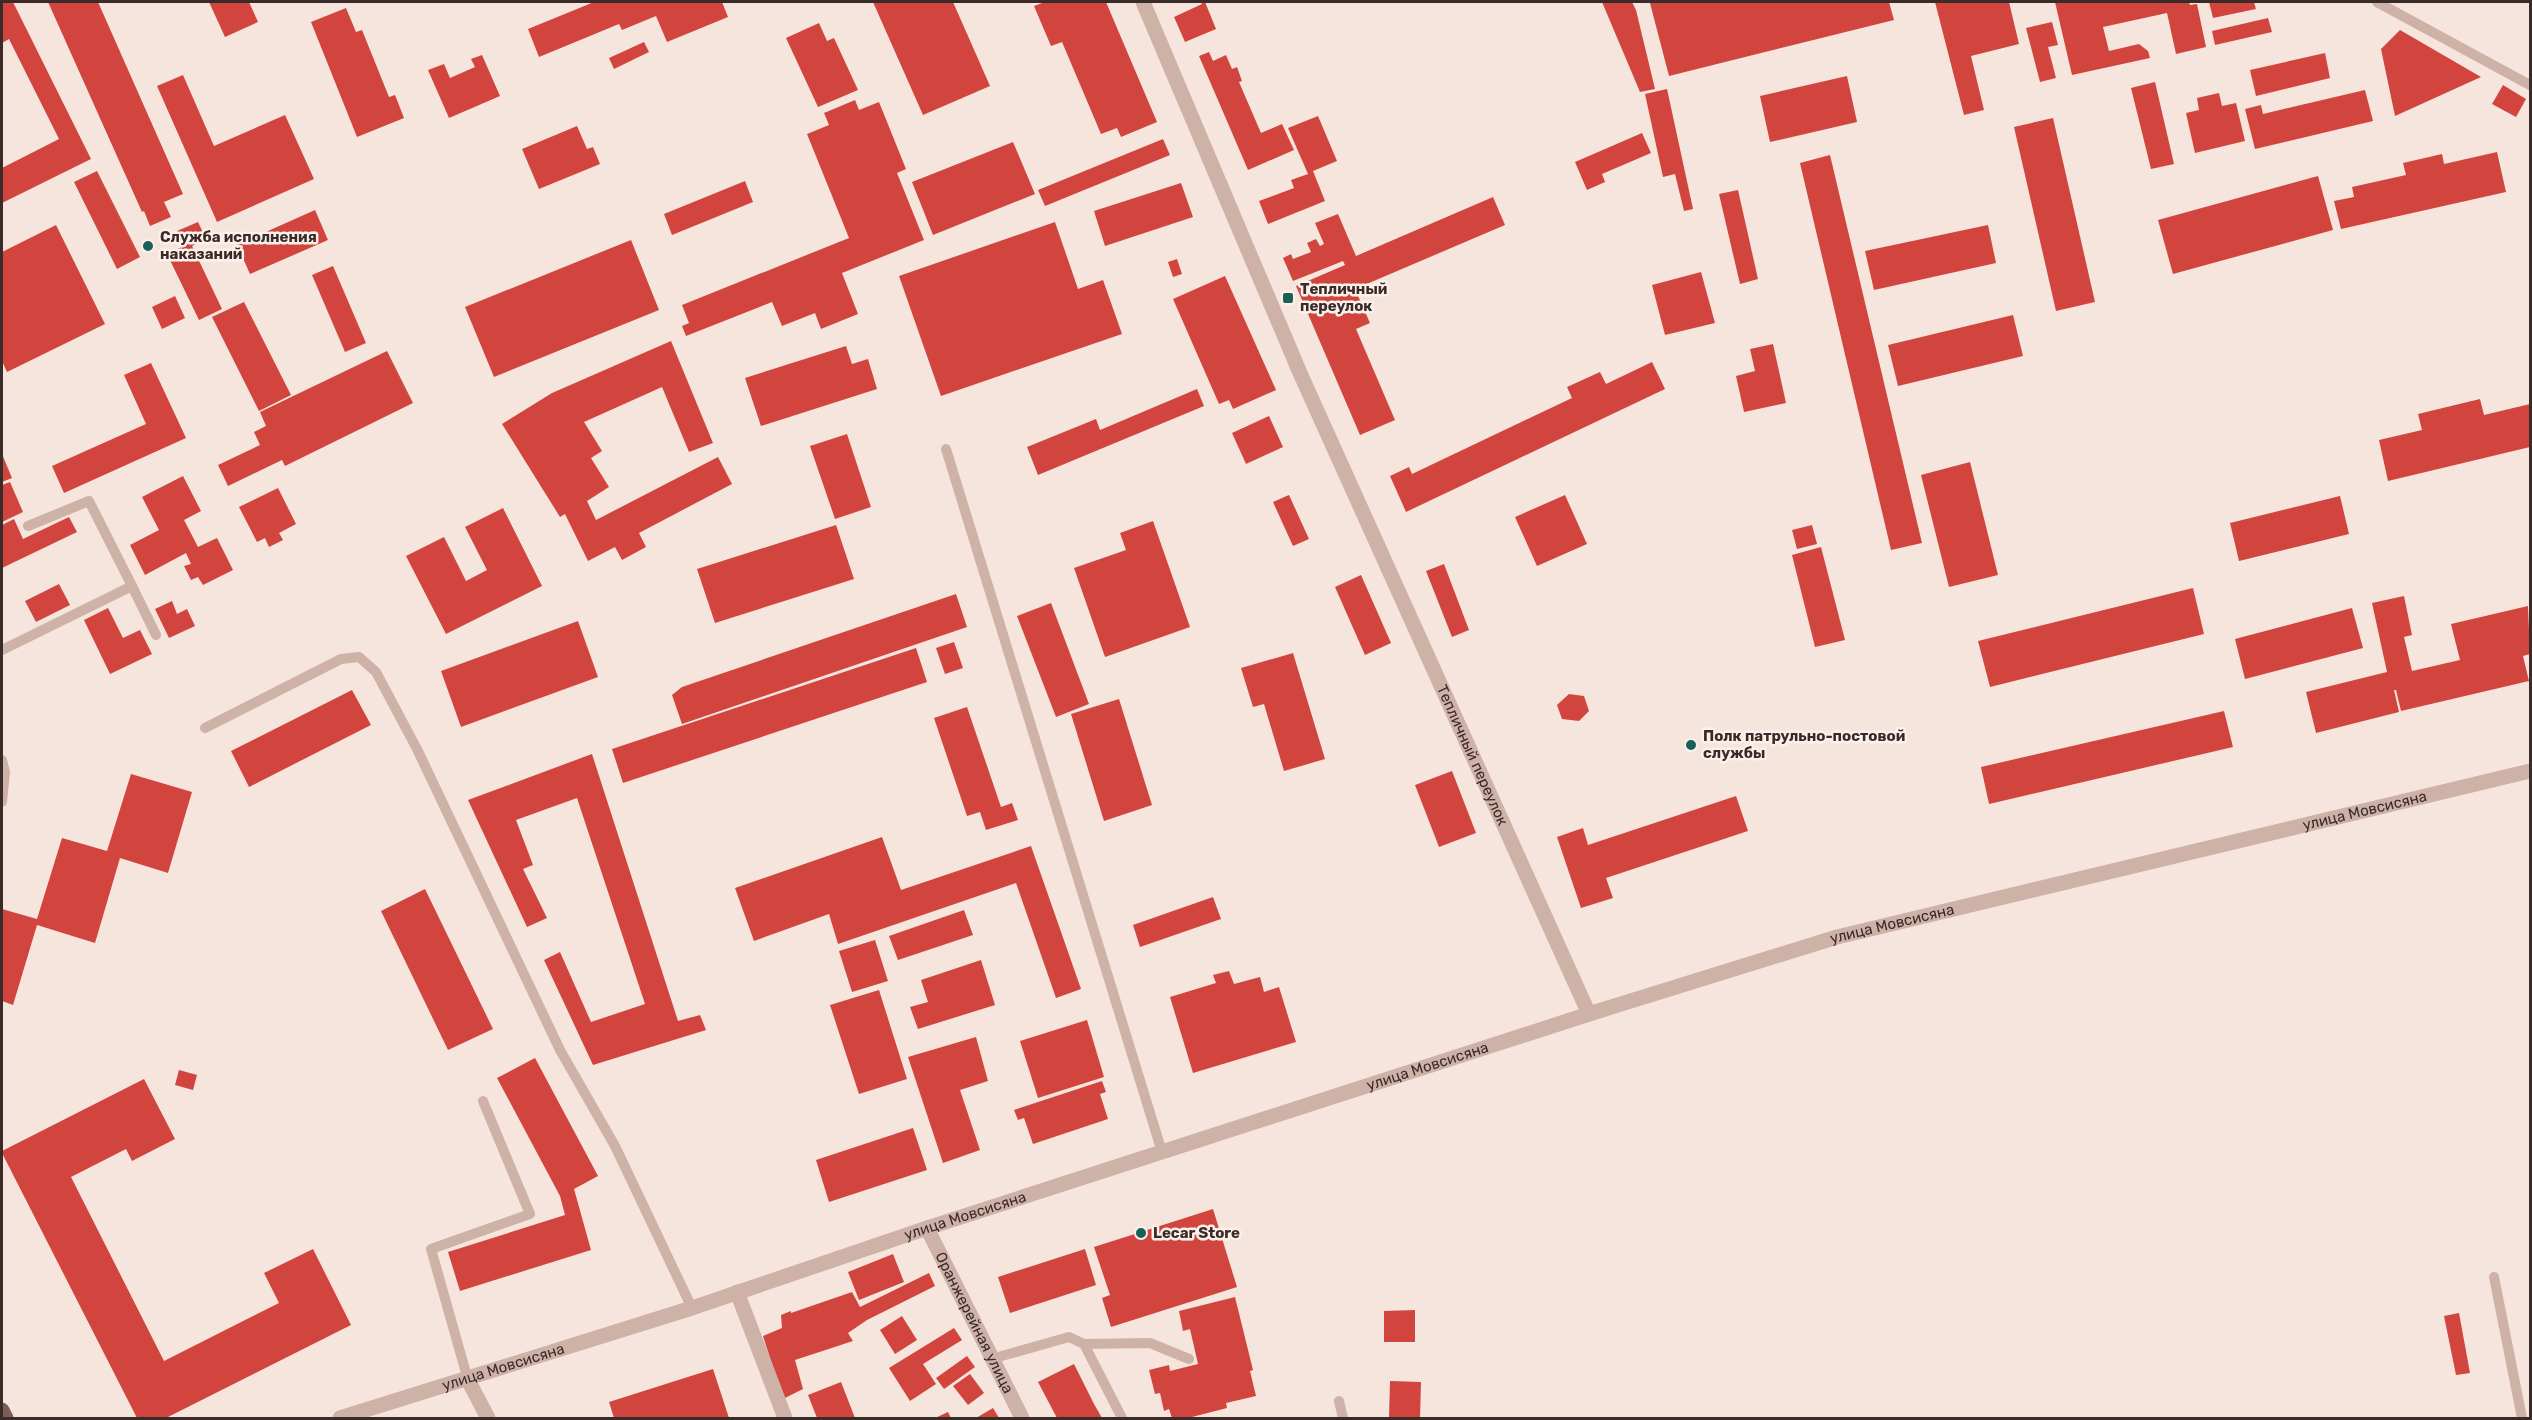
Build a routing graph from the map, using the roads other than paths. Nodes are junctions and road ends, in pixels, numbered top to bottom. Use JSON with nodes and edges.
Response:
{"nodes":[{"id":1,"x":1143,"y":2,"type":"edge"},
{"id":2,"x":2377,"y":2,"type":"edge"},
{"id":3,"x":2530,"y":85,"type":"edge"},
{"id":4,"x":946,"y":449,"type":"dead end"},
{"id":5,"x":28,"y":526,"type":"dead end"},
{"id":6,"x":132,"y":586,"type":"junction"},
{"id":7,"x":156,"y":635,"type":"dead end"},
{"id":8,"x":2,"y":650,"type":"edge"},
{"id":9,"x":205,"y":728,"type":"dead end"},
{"id":10,"x":2,"y":760,"type":"edge"},
{"id":11,"x":2530,"y":771,"type":"edge"},
{"id":12,"x":2,"y":802,"type":"edge"},
{"id":13,"x":1589,"y":1014,"type":"junction"},
{"id":14,"x":483,"y":1101,"type":"dead end"},
{"id":15,"x":1162,"y":1152,"type":"junction"},
{"id":16,"x":927,"y":1228,"type":"junction"},
{"id":17,"x":2494,"y":1277,"type":"dead end"},
{"id":18,"x":737,"y":1292,"type":"junction"},
{"id":19,"x":692,"y":1308,"type":"junction"},
{"id":20,"x":1084,"y":1344,"type":"junction"},
{"id":21,"x":991,"y":1359,"type":"junction"},
{"id":22,"x":1189,"y":1359,"type":"dead end"},
{"id":23,"x":468,"y":1380,"type":"junction"},
{"id":24,"x":1339,"y":1401,"type":"dead end"},
{"id":25,"x":2,"y":1410,"type":"edge"},
{"id":26,"x":6,"y":1419,"type":"edge"},
{"id":27,"x":340,"y":1419,"type":"edge"},
{"id":28,"x":488,"y":1419,"type":"edge"},
{"id":29,"x":785,"y":1419,"type":"edge"},
{"id":30,"x":1022,"y":1419,"type":"edge"},
{"id":31,"x":1122,"y":1419,"type":"edge"},
{"id":32,"x":1343,"y":1419,"type":"edge"},
{"id":33,"x":2522,"y":1419,"type":"edge"}],
"edges":[{"from":1,"to":13,"type":"street","name":"Тепличный переулок"},
{"from":2,"to":3,"type":"lane"},
{"from":4,"to":15,"type":"lane"},
{"from":5,"to":6,"type":"lane"},
{"from":6,"to":7,"type":"lane"},
{"from":6,"to":8,"type":"lane"},
{"from":9,"to":19,"type":"lane"},
{"from":10,"to":12,"type":"lane"},
{"from":11,"to":13,"type":"street","name":"улица Мовсисяна"},
{"from":13,"to":15,"type":"street","name":"улица Мовсисяна"},
{"from":14,"to":23,"type":"lane"},
{"from":15,"to":16,"type":"street","name":"улица Мовсисяна"},
{"from":16,"to":18,"type":"street","name":"улица Мовсисяна"},
{"from":16,"to":21,"type":"street","name":"Оранжерейная улица"},
{"from":17,"to":33,"type":"lane"},
{"from":18,"to":19,"type":"street","name":"улица Мовсисяна"},
{"from":18,"to":29,"type":"street"},
{"from":19,"to":23,"type":"street","name":"улица Мовсисяна"},
{"from":20,"to":21,"type":"lane"},
{"from":20,"to":22,"type":"lane"},
{"from":20,"to":31,"type":"lane"},
{"from":21,"to":30,"type":"street","name":"Оранжерейная улица"},
{"from":23,"to":27,"type":"street","name":"улица Мовсисяна"},
{"from":23,"to":28,"type":"street"},
{"from":24,"to":32,"type":"lane"},
{"from":25,"to":26,"type":"main road"}]}
